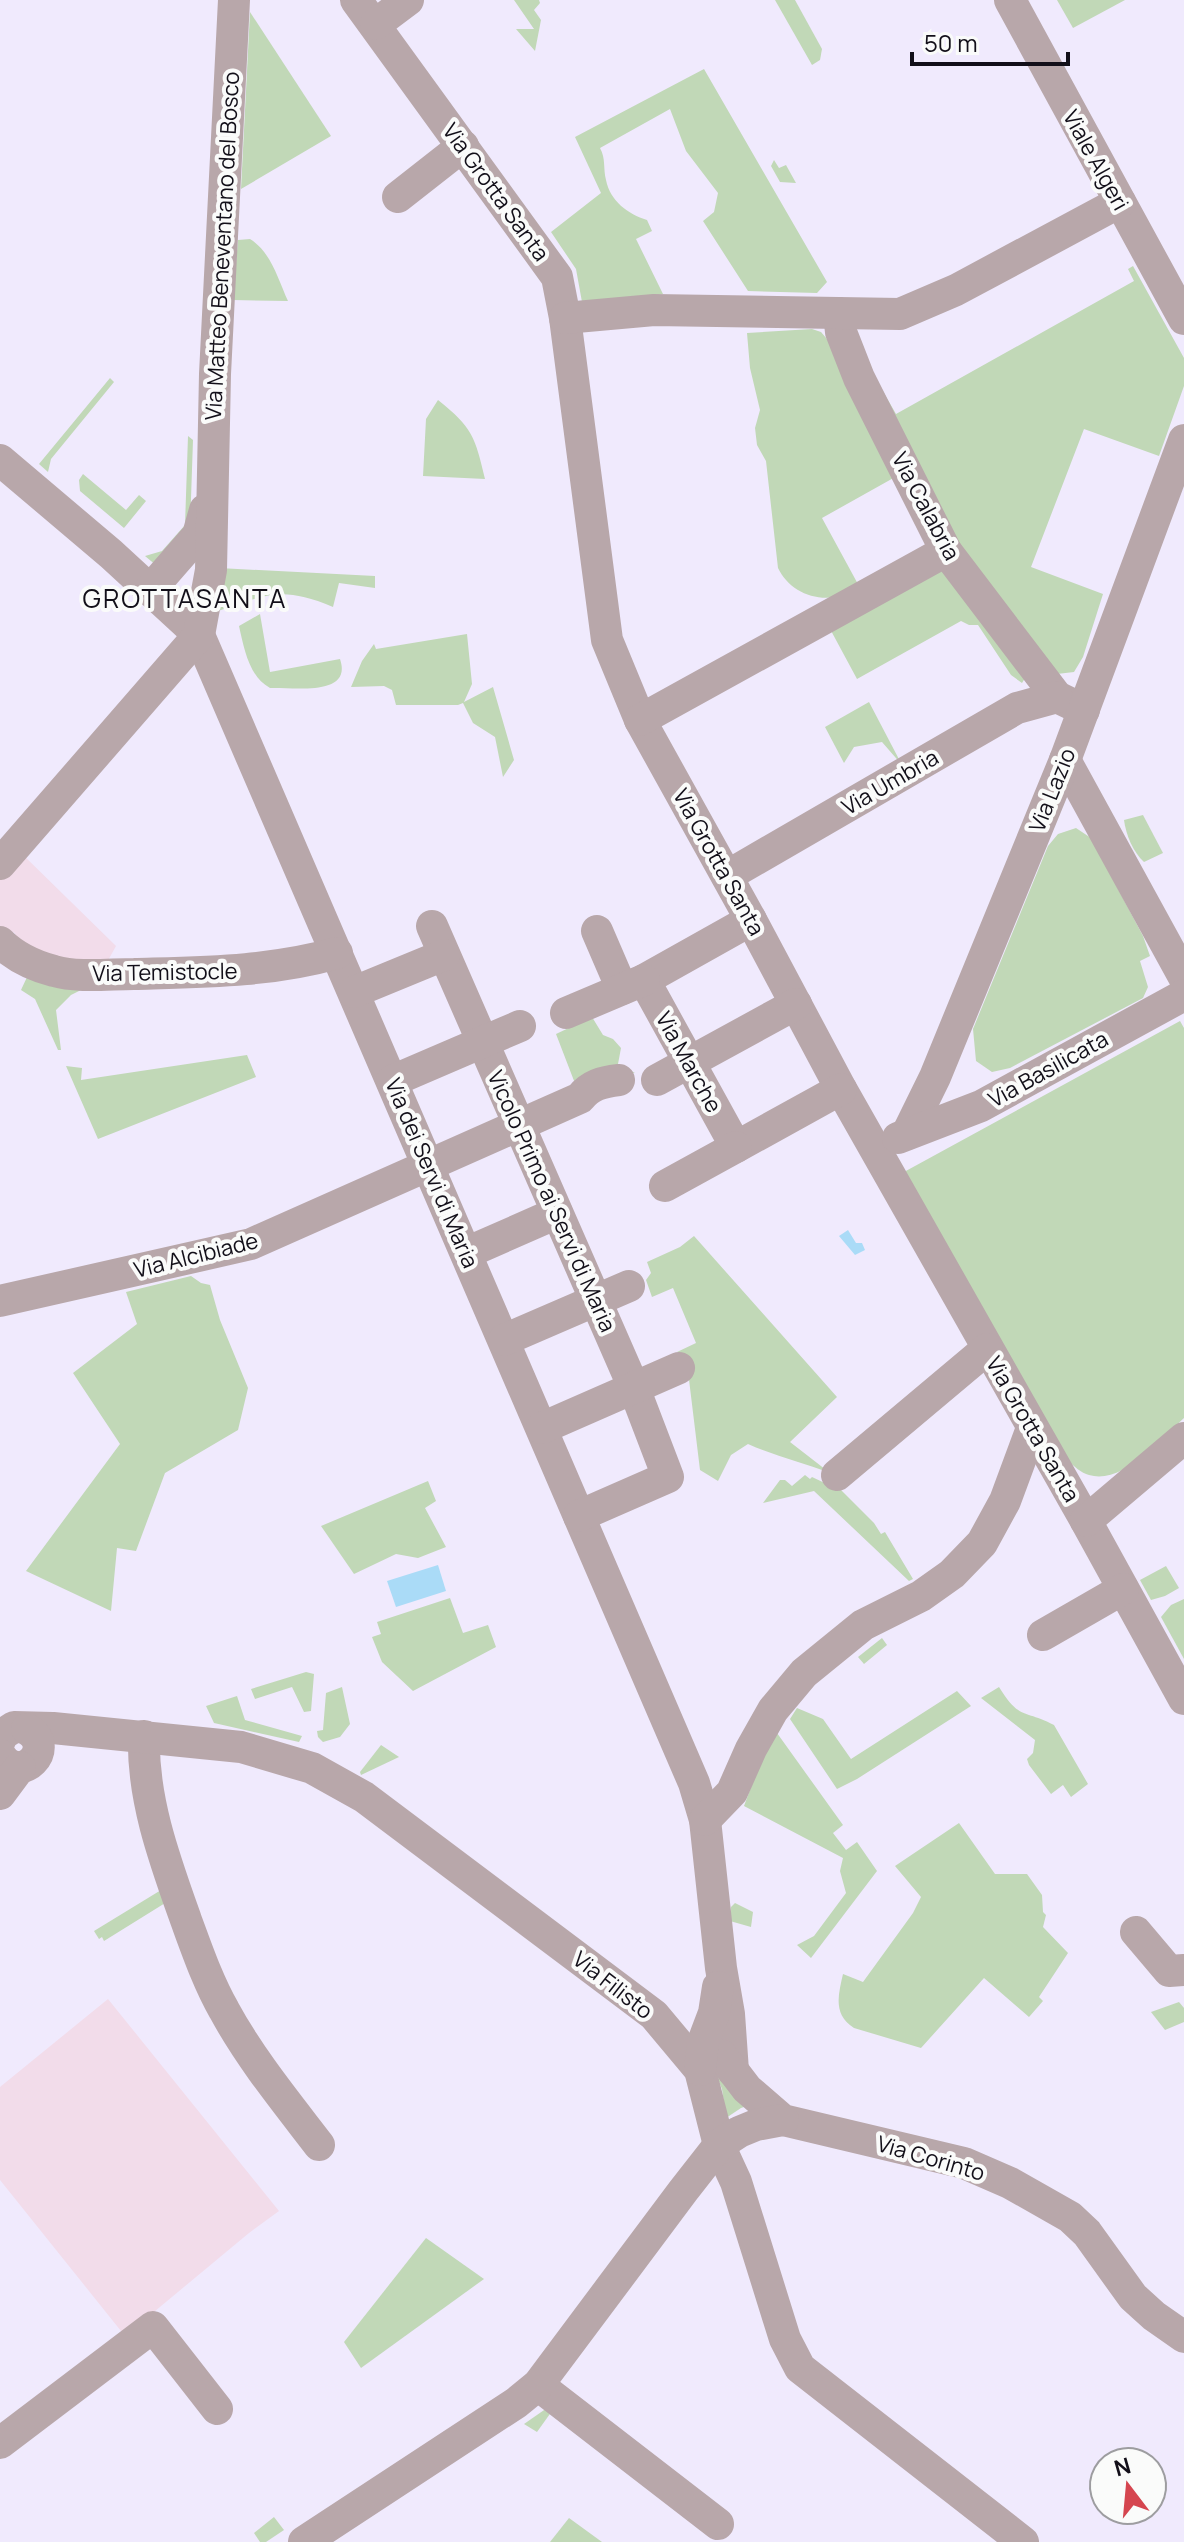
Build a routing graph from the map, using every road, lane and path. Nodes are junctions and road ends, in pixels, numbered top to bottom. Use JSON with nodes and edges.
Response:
{"nodes":[{"id":1,"x":234,"y":0,"type":"edge"},
{"id":2,"x":408,"y":0,"type":"edge"},
{"id":3,"x":1010,"y":0,"type":"edge"},
{"id":4,"x":1031,"y":0,"type":"edge"},
{"id":5,"x":366,"y":12,"type":"edge"},
{"id":6,"x":463,"y":146,"type":"junction"},
{"id":7,"x":398,"y":197,"type":"dead end"},
{"id":8,"x":1120,"y":202,"type":"junction"},
{"id":9,"x":1184,"y":281,"type":"edge"},
{"id":10,"x":839,"y":313,"type":"junction"},
{"id":11,"x":565,"y":318,"type":"junction"},
{"id":12,"x":1184,"y":319,"type":"edge"},
{"id":13,"x":1184,"y":440,"type":"edge"},
{"id":14,"x":0,"y":460,"type":"edge"},
{"id":15,"x":211,"y":492,"type":"junction"},
{"id":16,"x":946,"y":551,"type":"junction"},
{"id":17,"x":150,"y":590,"type":"junction"},
{"id":18,"x":199,"y":635,"type":"junction"},
{"id":19,"x":1070,"y":703,"type":"junction"},
{"id":20,"x":640,"y":720,"type":"junction"},
{"id":21,"x":1065,"y":760,"type":"junction"},
{"id":22,"x":0,"y":864,"type":"edge"},
{"id":23,"x":727,"y":876,"type":"junction"},
{"id":24,"x":751,"y":920,"type":"junction"},
{"id":25,"x":597,"y":931,"type":"dead end"},
{"id":26,"x":0,"y":942,"type":"edge"},
{"id":27,"x":337,"y":953,"type":"junction"},
{"id":28,"x":1184,"y":977,"type":"edge"},
{"id":29,"x":633,"y":985,"type":"junction"},
{"id":30,"x":354,"y":992,"type":"junction"},
{"id":31,"x":1184,"y":995,"type":"edge"},
{"id":32,"x":796,"y":1004,"type":"junction"},
{"id":33,"x":566,"y":1013,"type":"dead end"},
{"id":34,"x":520,"y":1026,"type":"dead end"},
{"id":35,"x":483,"y":1042,"type":"junction"},
{"id":36,"x":689,"y":1063,"type":"junction"},
{"id":37,"x":935,"y":1077,"type":"junction"},
{"id":38,"x":619,"y":1080,"type":"dead end"},
{"id":39,"x":657,"y":1080,"type":"dead end"},
{"id":40,"x":392,"y":1081,"type":"junction"},
{"id":41,"x":841,"y":1089,"type":"junction"},
{"id":42,"x":981,"y":1106,"type":"junction"},
{"id":43,"x":519,"y":1126,"type":"junction"},
{"id":44,"x":907,"y":1134,"type":"junction"},
{"id":45,"x":736,"y":1147,"type":"junction"},
{"id":46,"x":875,"y":1150,"type":"junction"},
{"id":47,"x":428,"y":1165,"type":"junction"},
{"id":48,"x":665,"y":1186,"type":"dead end"},
{"id":49,"x":557,"y":1213,"type":"junction"},
{"id":50,"x":466,"y":1253,"type":"junction"},
{"id":51,"x":629,"y":1286,"type":"dead end"},
{"id":52,"x":596,"y":1300,"type":"junction"},
{"id":53,"x":0,"y":1301,"type":"edge"},
{"id":54,"x":504,"y":1340,"type":"junction"},
{"id":55,"x":987,"y":1349,"type":"junction"},
{"id":56,"x":679,"y":1368,"type":"dead end"},
{"id":57,"x":634,"y":1388,"type":"junction"},
{"id":58,"x":542,"y":1428,"type":"junction"},
{"id":59,"x":1032,"y":1428,"type":"junction"},
{"id":60,"x":1184,"y":1438,"type":"edge"},
{"id":61,"x":837,"y":1475,"type":"dead end"},
{"id":62,"x":579,"y":1516,"type":"junction"},
{"id":63,"x":1086,"y":1521,"type":"junction"},
{"id":64,"x":1123,"y":1589,"type":"junction"},
{"id":65,"x":1043,"y":1635,"type":"dead end"},
{"id":66,"x":1184,"y":1699,"type":"edge"},
{"id":67,"x":144,"y":1736,"type":"junction"},
{"id":68,"x":15,"y":1740,"type":"edge"},
{"id":69,"x":0,"y":1794,"type":"edge"},
{"id":70,"x":705,"y":1820,"type":"junction"},
{"id":71,"x":1136,"y":1932,"type":"dead end"},
{"id":72,"x":721,"y":1968,"type":"junction"},
{"id":73,"x":1184,"y":1970,"type":"edge"},
{"id":74,"x":702,"y":2056,"type":"junction"},
{"id":75,"x":733,"y":2071,"type":"junction"},
{"id":76,"x":783,"y":2120,"type":"junction"},
{"id":77,"x":319,"y":2145,"type":"dead end"},
{"id":78,"x":719,"y":2145,"type":"junction"},
{"id":79,"x":736,"y":2182,"type":"junction"},
{"id":80,"x":683,"y":2191,"type":"junction"},
{"id":81,"x":1184,"y":2337,"type":"edge"},
{"id":82,"x":538,"y":2385,"type":"junction"},
{"id":83,"x":217,"y":2409,"type":"dead end"},
{"id":84,"x":0,"y":2443,"type":"edge"},
{"id":85,"x":718,"y":2524,"type":"dead end"},
{"id":86,"x":304,"y":2542,"type":"edge"},
{"id":87,"x":1023,"y":2542,"type":"edge"}],
"edges":[{"from":1,"to":15,"type":"street","name":"Via Matteo Beneventano del Bosco"},
{"from":2,"to":5,"type":"street"},
{"from":3,"to":8,"type":"street","name":"Viale Algeri"},
{"from":4,"to":9,"type":"street","name":"Viale Algeri"},
{"from":5,"to":6,"type":"street","name":"Via Grotta Santa"},
{"from":6,"to":7,"type":"street"},
{"from":6,"to":11,"type":"street","name":"Via Grotta Santa"},
{"from":8,"to":10,"type":"street"},
{"from":8,"to":12,"type":"street","name":"Viale Algeri"},
{"from":10,"to":11,"type":"street"},
{"from":10,"to":16,"type":"street","name":"Via Calabria"},
{"from":11,"to":20,"type":"street","name":"Via Grotta Santa"},
{"from":13,"to":19,"type":"street","name":"Via Lazio"},
{"from":14,"to":17,"type":"street","name":"Via dei Servi di Maria"},
{"from":15,"to":17,"type":"street"},
{"from":15,"to":18,"type":"street"},
{"from":16,"to":19,"type":"street","name":"Via Calabria"},
{"from":16,"to":20,"type":"street"},
{"from":17,"to":18,"type":"street","name":"Via dei Servi di Maria"},
{"from":18,"to":22,"type":"street"},
{"from":18,"to":27,"type":"street","name":"Via dei Servi di Maria"},
{"from":19,"to":21,"type":"street","name":"Via Lazio"},
{"from":19,"to":23,"type":"street","name":"Via Umbria"},
{"from":20,"to":23,"type":"street","name":"Via Grotta Santa"},
{"from":21,"to":28,"type":"street"},
{"from":21,"to":37,"type":"street","name":"Via Lazio"},
{"from":23,"to":24,"type":"street","name":"Via Grotta Santa"},
{"from":24,"to":29,"type":"street"},
{"from":24,"to":32,"type":"street","name":"Via Grotta Santa"},
{"from":25,"to":29,"type":"street","name":"Via Marche"},
{"from":26,"to":27,"type":"street","name":"Via Temistocle"},
{"from":27,"to":30,"type":"street","name":"Via dei Servi di Maria"},
{"from":29,"to":33,"type":"street"},
{"from":29,"to":36,"type":"street","name":"Via Marche"},
{"from":30,"to":35,"type":"street","name":"Vicolo Primo ai Servi di Maria"},
{"from":30,"to":40,"type":"street","name":"Via dei Servi di Maria"},
{"from":31,"to":42,"type":"street","name":"Via Basilicata"},
{"from":32,"to":36,"type":"street"},
{"from":32,"to":41,"type":"street","name":"Via Grotta Santa"},
{"from":34,"to":35,"type":"street"},
{"from":35,"to":40,"type":"street"},
{"from":35,"to":43,"type":"street","name":"Vicolo Primo ai Servi di Maria"},
{"from":36,"to":39,"type":"street"},
{"from":36,"to":45,"type":"street","name":"Via Marche"},
{"from":37,"to":42,"type":"street"},
{"from":37,"to":44,"type":"street","name":"Via Lazio"},
{"from":38,"to":43,"type":"street","name":"Via Alcibiade"},
{"from":40,"to":47,"type":"street","name":"Via dei Servi di Maria"},
{"from":41,"to":45,"type":"street"},
{"from":41,"to":46,"type":"street","name":"Via Grotta Santa"},
{"from":42,"to":44,"type":"street","name":"Via Basilicata"},
{"from":43,"to":47,"type":"street","name":"Via Alcibiade"},
{"from":43,"to":49,"type":"street","name":"Vicolo Primo ai Servi di Maria"},
{"from":44,"to":46,"type":"street","name":"Via Basilicata"},
{"from":45,"to":48,"type":"street"},
{"from":46,"to":55,"type":"street","name":"Via Grotta Santa"},
{"from":47,"to":50,"type":"street","name":"Via dei Servi di Maria"},
{"from":47,"to":53,"type":"street","name":"Via Alcibiade"},
{"from":49,"to":50,"type":"street"},
{"from":49,"to":52,"type":"street","name":"Vicolo Primo ai Servi di Maria"},
{"from":50,"to":54,"type":"street","name":"Via dei Servi di Maria"},
{"from":51,"to":52,"type":"street"},
{"from":52,"to":54,"type":"street"},
{"from":52,"to":57,"type":"street","name":"Vicolo Primo ai Servi di Maria"},
{"from":54,"to":58,"type":"street","name":"Via dei Servi di Maria"},
{"from":55,"to":59,"type":"street","name":"Via Grotta Santa"},
{"from":55,"to":61,"type":"street"},
{"from":56,"to":57,"type":"street"},
{"from":57,"to":58,"type":"street"},
{"from":57,"to":62,"type":"street","name":"Vicolo Primo ai Servi di Maria"},
{"from":58,"to":62,"type":"street","name":"Via dei Servi di Maria"},
{"from":59,"to":63,"type":"street","name":"Via Grotta Santa"},
{"from":59,"to":70,"type":"street"},
{"from":60,"to":63,"type":"street"},
{"from":62,"to":70,"type":"street","name":"Via dei Servi di Maria"},
{"from":63,"to":64,"type":"street","name":"Via Grotta Santa"},
{"from":64,"to":65,"type":"street"},
{"from":64,"to":66,"type":"street","name":"Via Grotta Santa"},
{"from":67,"to":68,"type":"street","name":"Via Filisto"},
{"from":67,"to":74,"type":"street","name":"Via Filisto"},
{"from":67,"to":77,"type":"street"},
{"from":68,"to":69,"type":"street"},
{"from":70,"to":72,"type":"street","name":"Via dei Servi di Maria"},
{"from":71,"to":73,"type":"street"},
{"from":72,"to":74,"type":"street"},
{"from":72,"to":75,"type":"street"},
{"from":74,"to":75,"type":"street","name":"Via Corinto"},
{"from":74,"to":78,"type":"street","name":"Via Filisto"},
{"from":75,"to":76,"type":"street","name":"Via Corinto"},
{"from":76,"to":78,"type":"street"},
{"from":76,"to":81,"type":"street","name":"Via Corinto"},
{"from":78,"to":79,"type":"street","name":"Via Filisto"},
{"from":78,"to":80,"type":"street"},
{"from":79,"to":80,"type":"street"},
{"from":79,"to":87,"type":"street","name":"Via Filisto"},
{"from":80,"to":82,"type":"street"},
{"from":82,"to":85,"type":"street"},
{"from":82,"to":86,"type":"street"},
{"from":83,"to":84,"type":"street"}]}
